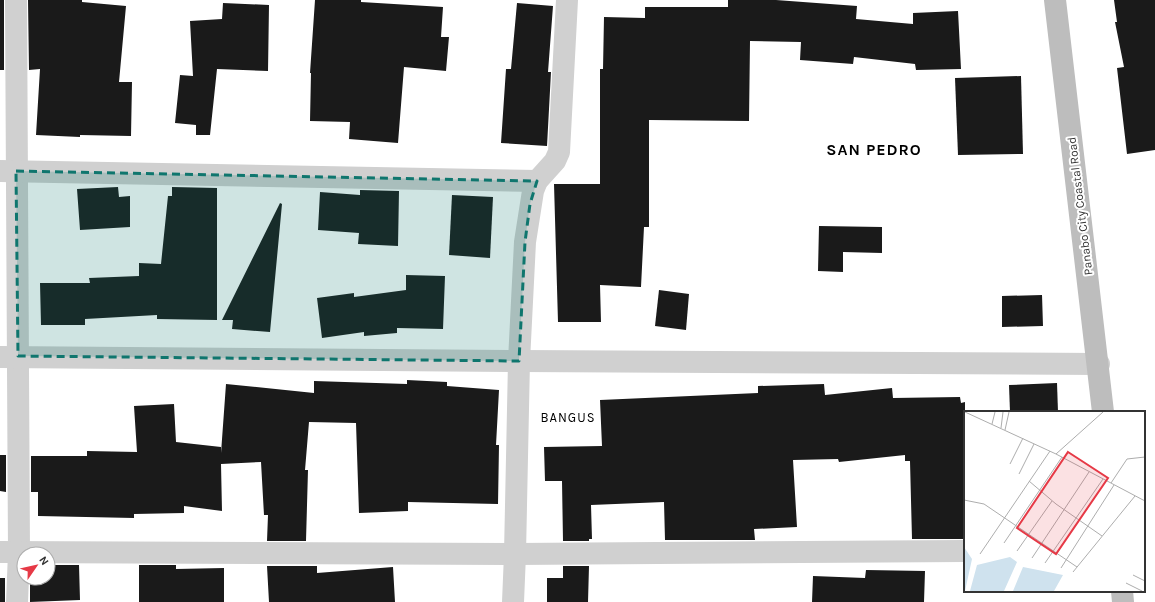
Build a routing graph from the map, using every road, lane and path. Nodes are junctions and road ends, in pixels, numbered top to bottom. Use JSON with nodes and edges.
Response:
{"nodes":[{"id":1,"x":16,"y":0,"type":"edge"},
{"id":2,"x":567,"y":0,"type":"edge"},
{"id":3,"x":1056,"y":0,"type":"edge"},
{"id":4,"x":8,"y":171,"type":"edge"},
{"id":5,"x":537,"y":181,"type":"junction"},
{"id":6,"x":9,"y":356,"type":"edge"},
{"id":7,"x":520,"y":361,"type":"junction"},
{"id":8,"x":1099,"y":364,"type":"junction"},
{"id":9,"x":1104,"y":411,"type":"edge"},
{"id":10,"x":964,"y":551,"type":"edge"},
{"id":11,"x":9,"y":552,"type":"edge"},
{"id":12,"x":516,"y":554,"type":"junction"},
{"id":13,"x":1122,"y":592,"type":"edge"},
{"id":14,"x":17,"y":602,"type":"edge"},
{"id":15,"x":513,"y":602,"type":"edge"},
{"id":16,"x":1123,"y":602,"type":"edge"}],
"edges":[{"from":1,"to":4,"type":"street"},
{"from":2,"to":5,"type":"street"},
{"from":3,"to":8,"type":"main road","name":"Panabo City Coastal Road"},
{"from":4,"to":5,"type":"street"},
{"from":4,"to":6,"type":"street"},
{"from":5,"to":7,"type":"street"},
{"from":6,"to":7,"type":"street"},
{"from":6,"to":11,"type":"street"},
{"from":7,"to":8,"type":"street"},
{"from":7,"to":12,"type":"street"},
{"from":8,"to":9,"type":"main road","name":"Panabo City Coastal Road"},
{"from":10,"to":12,"type":"street"},
{"from":11,"to":12,"type":"street"},
{"from":11,"to":14,"type":"street"},
{"from":12,"to":15,"type":"street"},
{"from":13,"to":16,"type":"main road"}]}
